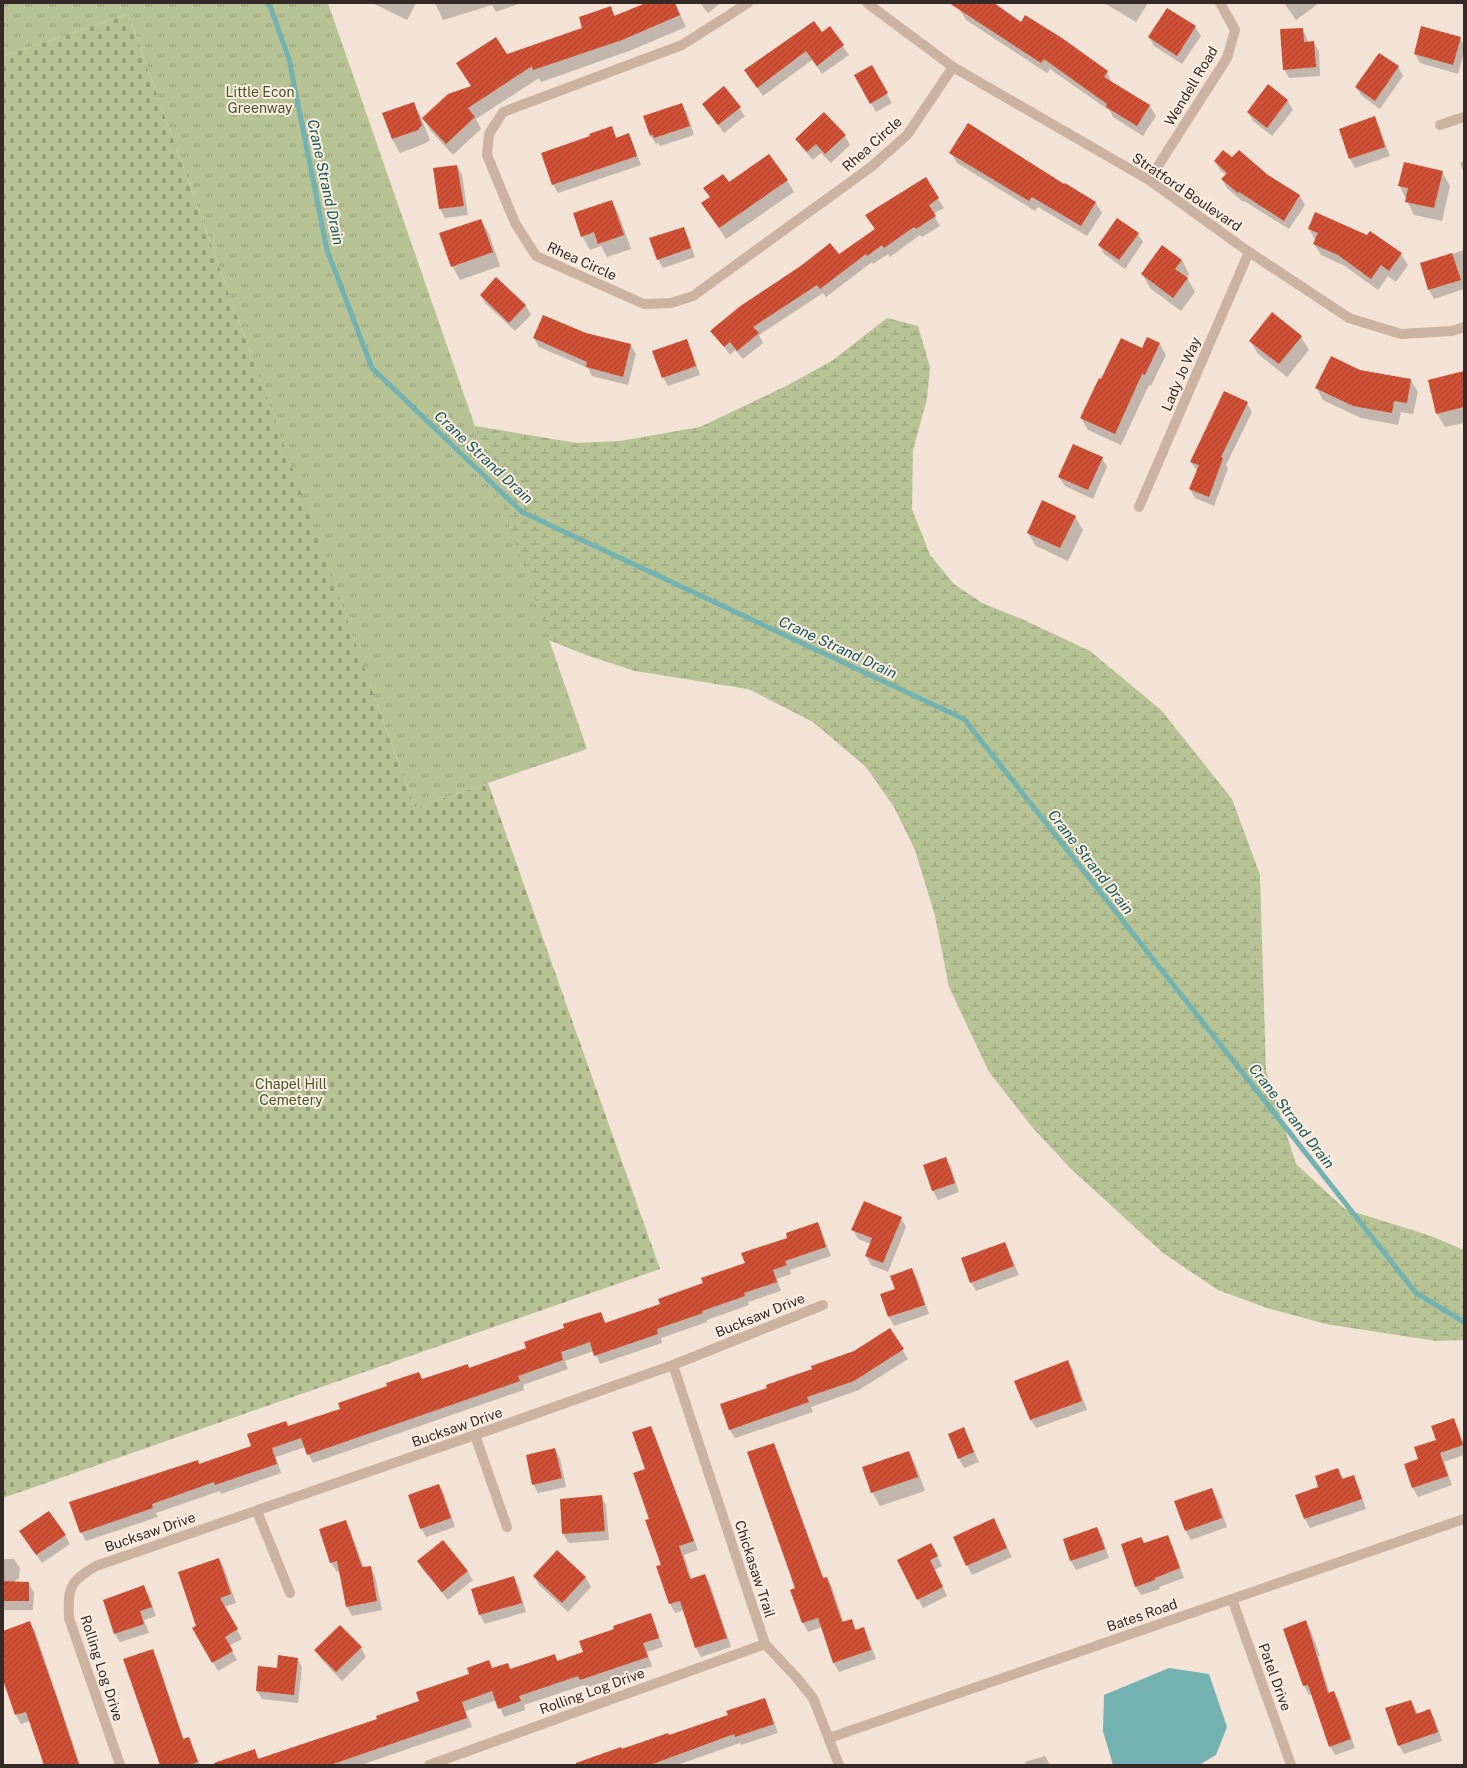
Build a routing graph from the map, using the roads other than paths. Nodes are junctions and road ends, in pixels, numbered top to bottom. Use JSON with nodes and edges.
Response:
{"nodes":[{"id":1,"x":748,"y":3,"type":"edge"},
{"id":2,"x":867,"y":3,"type":"edge"},
{"id":3,"x":1220,"y":3,"type":"edge"},
{"id":4,"x":953,"y":67,"type":"junction"},
{"id":5,"x":1464,"y":117,"type":"edge"},
{"id":6,"x":1440,"y":125,"type":"dead end"},
{"id":7,"x":1149,"y":180,"type":"junction"},
{"id":8,"x":1249,"y":252,"type":"junction"},
{"id":9,"x":1464,"y":326,"type":"edge"},
{"id":10,"x":1139,"y":507,"type":"dead end"},
{"id":11,"x":823,"y":1305,"type":"dead end"},
{"id":12,"x":673,"y":1365,"type":"junction"},
{"id":13,"x":475,"y":1435,"type":"junction"},
{"id":14,"x":257,"y":1511,"type":"junction"},
{"id":15,"x":1464,"y":1519,"type":"edge"},
{"id":16,"x":507,"y":1527,"type":"dead end"},
{"id":17,"x":96,"y":1566,"type":"joint"},
{"id":18,"x":290,"y":1593,"type":"dead end"},
{"id":19,"x":1232,"y":1599,"type":"junction"},
{"id":20,"x":765,"y":1644,"type":"junction"},
{"id":21,"x":829,"y":1738,"type":"junction"},
{"id":22,"x":120,"y":1765,"type":"edge"},
{"id":23,"x":429,"y":1765,"type":"edge"},
{"id":24,"x":839,"y":1765,"type":"edge"},
{"id":25,"x":1291,"y":1765,"type":"edge"}],
"edges":[{"from":1,"to":4,"type":"street","name":"Rhea Circle"},
{"from":2,"to":4,"type":"street","name":"Stratford Boulevard"},
{"from":3,"to":7,"type":"street","name":"Wendell Road"},
{"from":4,"to":7,"type":"street","name":"Stratford Boulevard"},
{"from":5,"to":6,"type":"street"},
{"from":7,"to":8,"type":"street","name":"Stratford Boulevard"},
{"from":8,"to":9,"type":"street","name":"Stratford Boulevard"},
{"from":8,"to":10,"type":"street","name":"Lady Jo Way"},
{"from":11,"to":12,"type":"street","name":"Bucksaw Drive"},
{"from":12,"to":13,"type":"street","name":"Bucksaw Drive"},
{"from":12,"to":20,"type":"street","name":"Chickasaw Trail"},
{"from":13,"to":14,"type":"street","name":"Bucksaw Drive"},
{"from":13,"to":16,"type":"street"},
{"from":14,"to":17,"type":"street","name":"Bucksaw Drive"},
{"from":14,"to":18,"type":"street"},
{"from":15,"to":19,"type":"street","name":"Bates Road"},
{"from":17,"to":22,"type":"street","name":"Rolling Log Drive"},
{"from":19,"to":21,"type":"street","name":"Bates Road"},
{"from":19,"to":25,"type":"street","name":"Patel Drive"},
{"from":20,"to":21,"type":"street","name":"Chickasaw Trail"},
{"from":20,"to":23,"type":"street","name":"Rolling Log Drive"},
{"from":21,"to":24,"type":"street","name":"Chickasaw Trail"}]}
